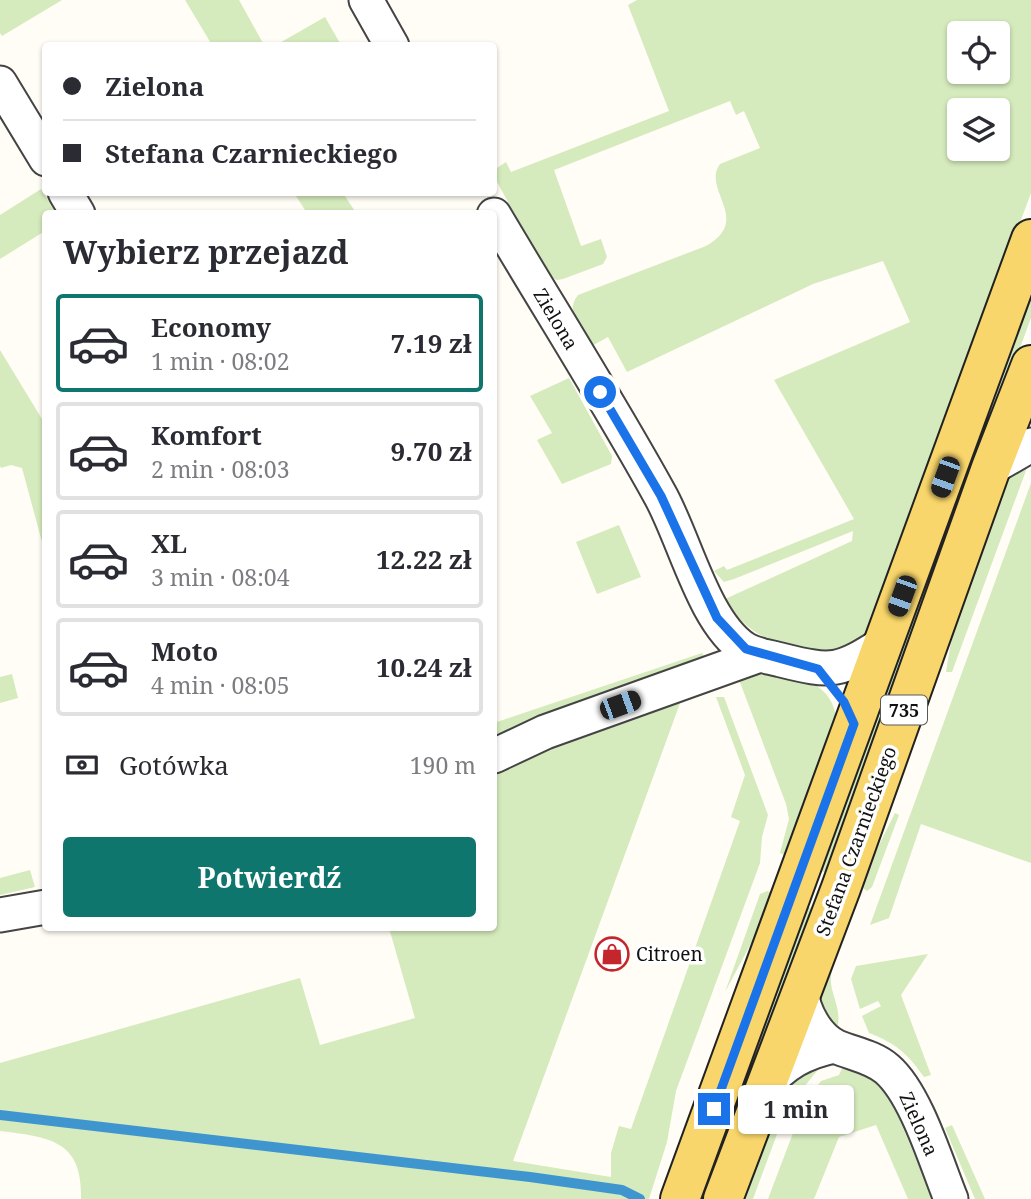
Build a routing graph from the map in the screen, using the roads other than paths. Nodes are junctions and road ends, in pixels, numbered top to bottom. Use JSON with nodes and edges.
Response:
{"nodes":[{"id":1,"x":366,"y":0,"type":"edge"},
{"id":2,"x":391,"y":42,"type":"edge"},
{"id":3,"x":0,"y":83,"type":"edge"},
{"id":4,"x":42,"y":152,"type":"edge"},
{"id":5,"x":497,"y":221,"type":"edge"},
{"id":6,"x":1031,"y":239,"type":"edge"},
{"id":7,"x":1029,"y":382,"type":"edge"},
{"id":8,"x":1031,"y":445,"type":"edge"},
{"id":9,"x":991,"y":468,"type":"junction"},
{"id":10,"x":884,"y":643,"type":"junction"},
{"id":11,"x":761,"y":655,"type":"junction"},
{"id":12,"x":818,"y":669,"type":"junction"},
{"id":13,"x":854,"y":724,"type":"junction"},
{"id":14,"x":497,"y":755,"type":"edge"},
{"id":15,"x":42,"y":908,"type":"edge"},
{"id":16,"x":0,"y":915,"type":"edge"},
{"id":17,"x":801,"y":990,"type":"junction"},
{"id":18,"x":834,"y":1046,"type":"junction"},
{"id":19,"x":764,"y":1087,"type":"junction"},
{"id":20,"x":680,"y":1199,"type":"edge"},
{"id":21,"x":723,"y":1199,"type":"edge"},
{"id":22,"x":951,"y":1199,"type":"edge"}],
"edges":[{"from":1,"to":2,"type":"street"},
{"from":3,"to":4,"type":"street"},
{"from":5,"to":11,"type":"street","name":"Zielona"},
{"from":6,"to":10,"type":"main road","number":"735"},
{"from":7,"to":9,"type":"main road","name":"Stefana Czarnieckiego","number":"735"},
{"from":8,"to":9,"type":"street"},
{"from":9,"to":17,"type":"main road","name":"Stefana Czarnieckiego","number":"735"},
{"from":10,"to":12,"type":"street","name":"Zielona"},
{"from":10,"to":13,"type":"main road","number":"735"},
{"from":11,"to":12,"type":"street","name":"Zielona"},
{"from":11,"to":14,"type":"street"},
{"from":12,"to":13,"type":"street"},
{"from":13,"to":20,"type":"main road","number":"735"},
{"from":15,"to":16,"type":"street"},
{"from":17,"to":18,"type":"street","name":"Zielona"},
{"from":17,"to":19,"type":"main road","name":"Stefana Czarnieckiego","number":"735"},
{"from":18,"to":19,"type":"street"},
{"from":18,"to":22,"type":"street","name":"Zielona"},
{"from":19,"to":21,"type":"main road","name":"Stefana Czarnieckiego","number":"735"}]}
